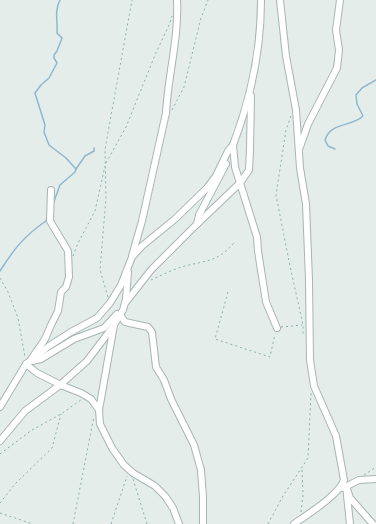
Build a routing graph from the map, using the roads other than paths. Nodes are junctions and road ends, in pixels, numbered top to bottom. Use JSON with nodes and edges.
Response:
{"nodes":[{"id":1,"x":177,"y":0,"type":"edge"},
{"id":2,"x":261,"y":0,"type":"edge"},
{"id":3,"x":280,"y":0,"type":"edge"},
{"id":4,"x":340,"y":0,"type":"edge"},
{"id":5,"x":251,"y":90,"type":"junction"},
{"id":6,"x":233,"y":144,"type":"junction"},
{"id":7,"x":299,"y":149,"type":"junction"},
{"id":8,"x":240,"y":183,"type":"junction"},
{"id":9,"x":51,"y":190,"type":"dead end"},
{"id":10,"x":198,"y":224,"type":"junction"},
{"id":11,"x":132,"y":257,"type":"junction"},
{"id":12,"x":124,"y":305,"type":"junction"},
{"id":13,"x":120,"y":315,"type":"junction"},
{"id":14,"x":114,"y":325,"type":"junction"},
{"id":15,"x":276,"y":328,"type":"road end"},
{"id":16,"x":28,"y":362,"type":"junction"},
{"id":17,"x":60,"y":385,"type":"junction"},
{"id":18,"x":0,"y":407,"type":"edge"},
{"id":19,"x":99,"y":410,"type":"junction"},
{"id":20,"x":0,"y":441,"type":"edge"},
{"id":21,"x":376,"y":479,"type":"edge"},
{"id":22,"x":346,"y":486,"type":"junction"},
{"id":23,"x":336,"y":491,"type":"junction"},
{"id":24,"x":179,"y":524,"type":"edge"},
{"id":25,"x":203,"y":524,"type":"edge"},
{"id":26,"x":294,"y":524,"type":"edge"},
{"id":27,"x":350,"y":524,"type":"edge"},
{"id":28,"x":373,"y":524,"type":"edge"}],
"edges":[{"from":1,"to":11,"type":"street"},
{"from":2,"to":5,"type":"street"},
{"from":3,"to":7,"type":"street"},
{"from":4,"to":7,"type":"street"},
{"from":5,"to":6,"type":"street"},
{"from":5,"to":8,"type":"street"},
{"from":6,"to":8,"type":"street"},
{"from":6,"to":10,"type":"street"},
{"from":6,"to":11,"type":"street"},
{"from":7,"to":23,"type":"street"},
{"from":8,"to":10,"type":"street"},
{"from":8,"to":15,"type":"street"},
{"from":9,"to":16,"type":"street"},
{"from":10,"to":12,"type":"street"},
{"from":11,"to":12,"type":"street"},
{"from":11,"to":16,"type":"street"},
{"from":12,"to":13,"type":"street"},
{"from":12,"to":16,"type":"street"},
{"from":13,"to":14,"type":"street"},
{"from":13,"to":25,"type":"street"},
{"from":14,"to":17,"type":"street"},
{"from":14,"to":19,"type":"street"},
{"from":16,"to":17,"type":"street"},
{"from":16,"to":18,"type":"street"},
{"from":17,"to":19,"type":"street"},
{"from":17,"to":20,"type":"street"},
{"from":19,"to":24,"type":"street"},
{"from":21,"to":22,"type":"street"},
{"from":22,"to":23,"type":"street"},
{"from":22,"to":27,"type":"street"},
{"from":22,"to":28,"type":"street"},
{"from":23,"to":26,"type":"street"}]}
